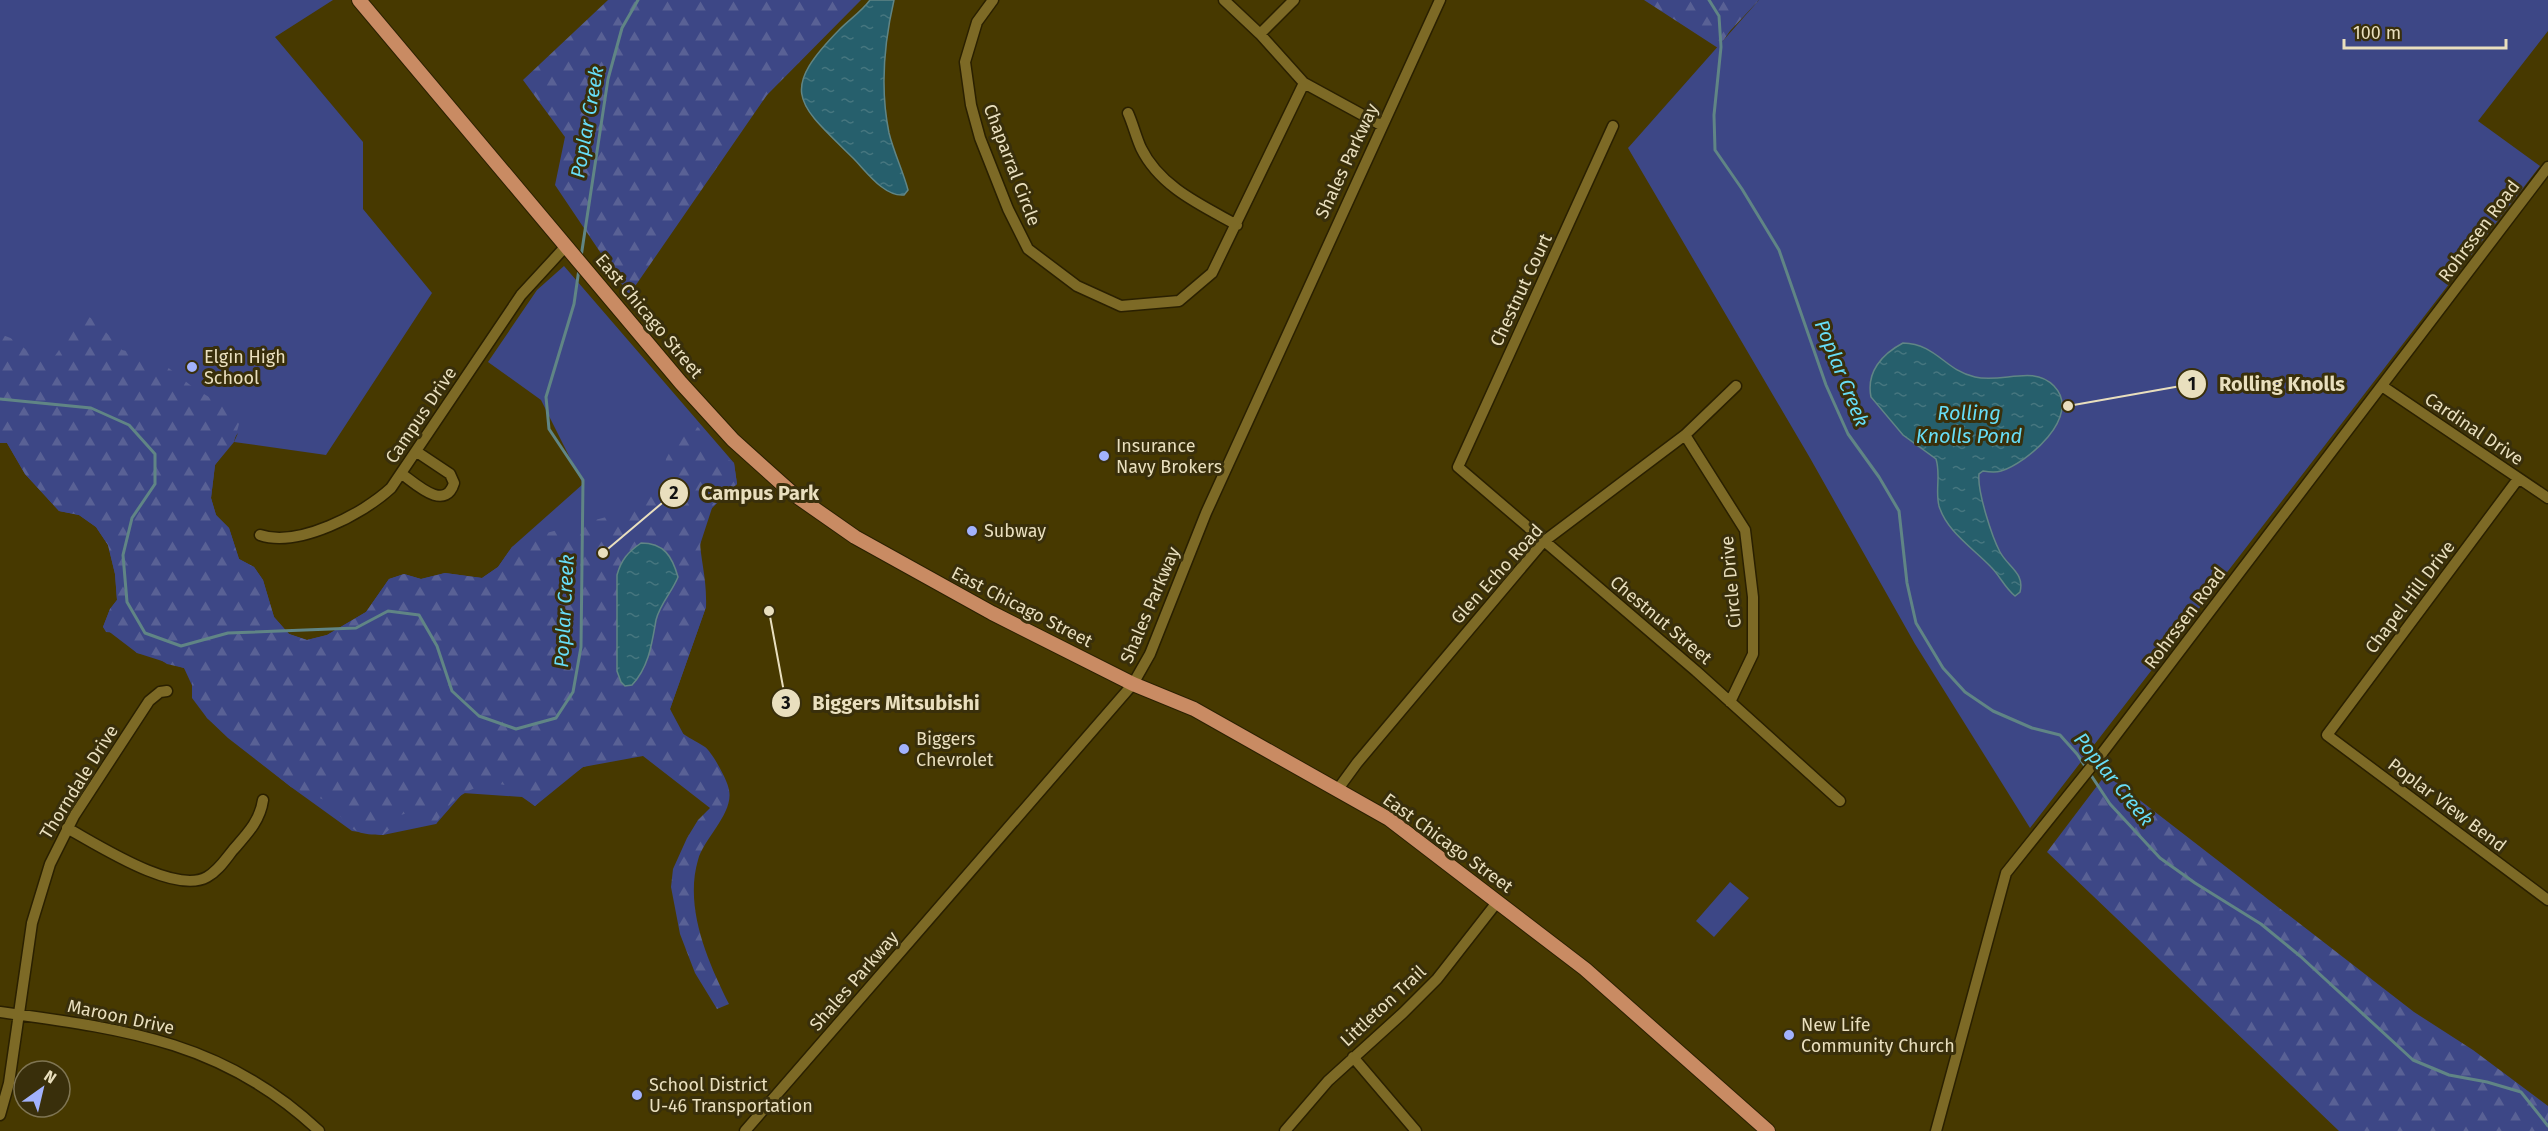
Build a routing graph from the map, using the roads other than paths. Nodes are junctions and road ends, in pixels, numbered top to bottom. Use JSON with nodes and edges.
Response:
{"nodes":[{"id":1,"x":358,"y":0,"type":"edge"},
{"id":2,"x":993,"y":0,"type":"edge"},
{"id":3,"x":1224,"y":0,"type":"edge"},
{"id":4,"x":1294,"y":0,"type":"edge"},
{"id":5,"x":1440,"y":0,"type":"edge"},
{"id":6,"x":1260,"y":34,"type":"junction"},
{"id":7,"x":1304,"y":83,"type":"junction"},
{"id":8,"x":1128,"y":113,"type":"dead end"},
{"id":9,"x":1382,"y":125,"type":"junction"},
{"id":10,"x":1613,"y":126,"type":"dead end"},
{"id":11,"x":2548,"y":167,"type":"edge"},
{"id":12,"x":1237,"y":225,"type":"junction"},
{"id":13,"x":566,"y":246,"type":"junction"},
{"id":14,"x":1736,"y":386,"type":"dead end"},
{"id":15,"x":2382,"y":386,"type":"junction"},
{"id":16,"x":1685,"y":435,"type":"junction"},
{"id":17,"x":417,"y":452,"type":"junction"},
{"id":18,"x":1458,"y":466,"type":"joint"},
{"id":19,"x":402,"y":474,"type":"junction"},
{"id":20,"x":2518,"y":479,"type":"junction"},
{"id":21,"x":2548,"y":498,"type":"edge"},
{"id":22,"x":260,"y":535,"type":"dead end"},
{"id":23,"x":1543,"y":542,"type":"junction"},
{"id":24,"x":1133,"y":684,"type":"junction"},
{"id":25,"x":167,"y":691,"type":"dead end"},
{"id":26,"x":1730,"y":702,"type":"junction"},
{"id":27,"x":2327,"y":735,"type":"joint"},
{"id":28,"x":1338,"y":789,"type":"junction"},
{"id":29,"x":263,"y":800,"type":"dead end"},
{"id":30,"x":1840,"y":801,"type":"dead end"},
{"id":31,"x":67,"y":828,"type":"junction"},
{"id":32,"x":2548,"y":900,"type":"edge"},
{"id":33,"x":1498,"y":901,"type":"junction"},
{"id":34,"x":0,"y":1012,"type":"edge"},
{"id":35,"x":20,"y":1015,"type":"junction"},
{"id":36,"x":1353,"y":1057,"type":"junction"},
{"id":37,"x":0,"y":1115,"type":"edge"},
{"id":38,"x":319,"y":1131,"type":"edge"},
{"id":39,"x":745,"y":1131,"type":"edge"},
{"id":40,"x":1285,"y":1131,"type":"edge"},
{"id":41,"x":1416,"y":1131,"type":"edge"},
{"id":42,"x":1768,"y":1131,"type":"edge"},
{"id":43,"x":1936,"y":1131,"type":"edge"}],
"edges":[{"from":1,"to":13,"type":"main road","name":"East Chicago Street"},
{"from":2,"to":12,"type":"street","name":"Chaparral Circle"},
{"from":3,"to":6,"type":"street"},
{"from":4,"to":6,"type":"street"},
{"from":5,"to":9,"type":"street","name":"Shales Parkway"},
{"from":6,"to":7,"type":"street"},
{"from":7,"to":9,"type":"street"},
{"from":7,"to":12,"type":"street","name":"Chaparral Circle"},
{"from":8,"to":12,"type":"street"},
{"from":9,"to":24,"type":"street","name":"Shales Parkway"},
{"from":10,"to":18,"type":"street","name":"Chestnut Court"},
{"from":11,"to":15,"type":"street","name":"Rohrssen Road"},
{"from":13,"to":17,"type":"street","name":"Campus Drive"},
{"from":13,"to":24,"type":"main road","name":"East Chicago Street"},
{"from":14,"to":16,"type":"street","name":"Glen Echo Road"},
{"from":15,"to":20,"type":"street","name":"Cardinal Drive"},
{"from":15,"to":43,"type":"street","name":"Rohrssen Road"},
{"from":16,"to":23,"type":"street","name":"Glen Echo Road"},
{"from":16,"to":26,"type":"street","name":"Circle Drive"},
{"from":17,"to":19,"type":"street","name":"Campus Drive"},
{"from":17,"to":19,"type":"street"},
{"from":18,"to":23,"type":"street","name":"Chestnut Street"},
{"from":19,"to":22,"type":"street","name":"Campus Drive"},
{"from":20,"to":21,"type":"street","name":"Cardinal Drive"},
{"from":20,"to":27,"type":"street","name":"Chapel Hill Drive"},
{"from":23,"to":26,"type":"street","name":"Chestnut Street"},
{"from":23,"to":28,"type":"street","name":"Glen Echo Road"},
{"from":24,"to":28,"type":"main road","name":"East Chicago Street"},
{"from":24,"to":39,"type":"street","name":"Shales Parkway"},
{"from":25,"to":31,"type":"street","name":"Thorndale Drive"},
{"from":26,"to":30,"type":"street","name":"Chestnut Street"},
{"from":27,"to":32,"type":"street","name":"Poplar View Bend"},
{"from":28,"to":33,"type":"main road","name":"East Chicago Street"},
{"from":29,"to":31,"type":"street"},
{"from":31,"to":35,"type":"street","name":"Thorndale Drive"},
{"from":33,"to":36,"type":"street","name":"Littleton Trail"},
{"from":33,"to":42,"type":"main road","name":"East Chicago Street"},
{"from":34,"to":35,"type":"street","name":"Maroon Drive"},
{"from":35,"to":37,"type":"street","name":"Thorndale Drive"},
{"from":35,"to":38,"type":"street","name":"Maroon Drive"},
{"from":36,"to":40,"type":"street","name":"Littleton Trail"},
{"from":36,"to":41,"type":"street"}]}
